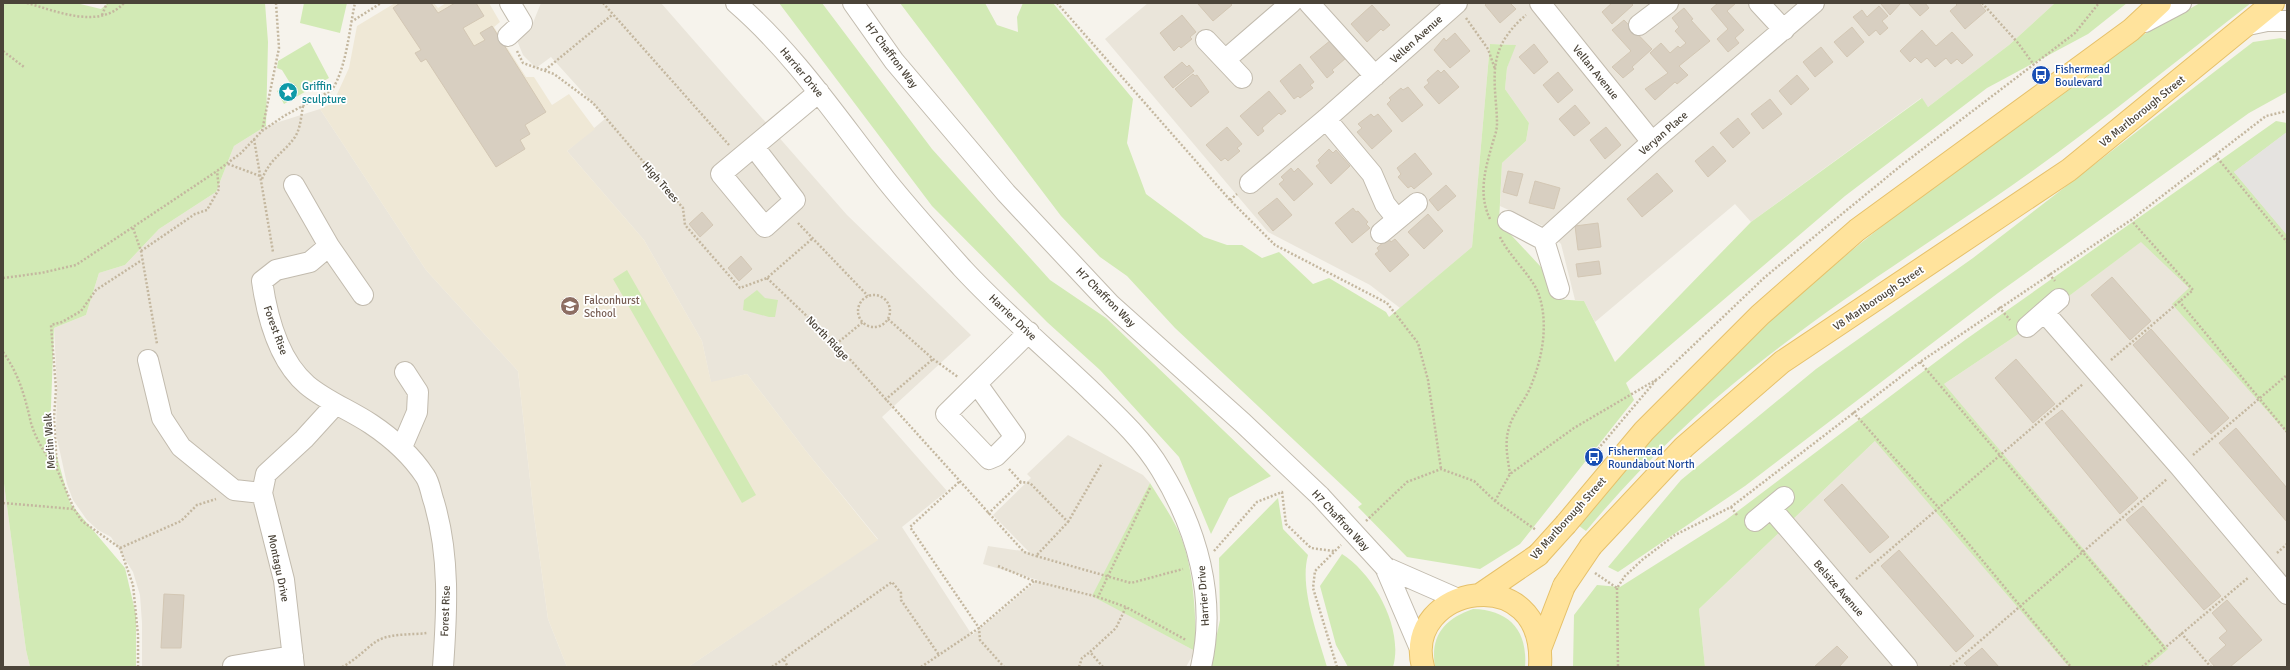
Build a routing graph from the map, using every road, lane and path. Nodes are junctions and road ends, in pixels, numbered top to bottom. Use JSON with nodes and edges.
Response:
{"nodes":[{"id":1,"x":27,"y":3,"type":"edge"},
{"id":2,"x":107,"y":3,"type":"edge"},
{"id":3,"x":124,"y":3,"type":"edge"},
{"id":4,"x":276,"y":3,"type":"edge"},
{"id":5,"x":355,"y":3,"type":"edge"},
{"id":6,"x":381,"y":3,"type":"edge"},
{"id":7,"x":510,"y":3,"type":"edge"},
{"id":8,"x":603,"y":3,"type":"edge"},
{"id":9,"x":736,"y":3,"type":"edge"},
{"id":10,"x":853,"y":3,"type":"edge"},
{"id":11,"x":1057,"y":3,"type":"edge"},
{"id":12,"x":1291,"y":3,"type":"edge"},
{"id":13,"x":1309,"y":3,"type":"edge"},
{"id":14,"x":1540,"y":3,"type":"edge"},
{"id":15,"x":1668,"y":3,"type":"edge"},
{"id":16,"x":1759,"y":3,"type":"edge"},
{"id":17,"x":1814,"y":3,"type":"edge"},
{"id":18,"x":1982,"y":3,"type":"edge"},
{"id":19,"x":2099,"y":3,"type":"edge"},
{"id":20,"x":2160,"y":3,"type":"edge"},
{"id":21,"x":2181,"y":3,"type":"edge"},
{"id":22,"x":2273,"y":3,"type":"edge"},
{"id":23,"x":1455,"y":4,"type":"edge"},
{"id":24,"x":612,"y":15,"type":"junction"},
{"id":25,"x":102,"y":16,"type":"junction"},
{"id":26,"x":2287,"y":21,"type":"edge"},
{"id":27,"x":351,"y":22,"type":"junction"},
{"id":28,"x":1639,"y":25,"type":"dead end"},
{"id":29,"x":2248,"y":25,"type":"junction"},
{"id":30,"x":1784,"y":30,"type":"junction"},
{"id":31,"x":2131,"y":30,"type":"junction"},
{"id":32,"x":508,"y":36,"type":"joint"},
{"id":33,"x":1206,"y":40,"type":"dead end"},
{"id":34,"x":3,"y":51,"type":"edge"},
{"id":35,"x":1225,"y":60,"type":"junction"},
{"id":36,"x":2034,"y":65,"type":"junction"},
{"id":37,"x":24,"y":67,"type":"dead end"},
{"id":38,"x":1495,"y":69,"type":"dead end"},
{"id":39,"x":544,"y":70,"type":"junction"},
{"id":40,"x":1375,"y":76,"type":"junction"},
{"id":41,"x":1242,"y":78,"type":"dead end"},
{"id":42,"x":819,"y":92,"type":"junction"},
{"id":43,"x":324,"y":95,"type":"junction"},
{"id":44,"x":333,"y":103,"type":"dead end"},
{"id":45,"x":303,"y":106,"type":"junction"},
{"id":46,"x":2287,"y":111,"type":"edge"},
{"id":47,"x":1326,"y":119,"type":"junction"},
{"id":48,"x":262,"y":131,"type":"junction"},
{"id":49,"x":254,"y":138,"type":"junction"},
{"id":50,"x":1652,"y":142,"type":"junction"},
{"id":51,"x":748,"y":152,"type":"junction"},
{"id":52,"x":2215,"y":155,"type":"junction"},
{"id":53,"x":227,"y":164,"type":"junction"},
{"id":54,"x":217,"y":171,"type":"junction"},
{"id":55,"x":261,"y":178,"type":"junction"},
{"id":56,"x":1250,"y":183,"type":"dead end"},
{"id":57,"x":294,"y":185,"type":"dead end"},
{"id":58,"x":1417,"y":203,"type":"dead end"},
{"id":59,"x":785,"y":209,"type":"junction"},
{"id":60,"x":1397,"y":219,"type":"junction"},
{"id":61,"x":2131,"y":220,"type":"junction"},
{"id":62,"x":1508,"y":221,"type":"dead end"},
{"id":63,"x":133,"y":228,"type":"junction"},
{"id":64,"x":1382,"y":233,"type":"dead end"},
{"id":65,"x":813,"y":238,"type":"junction"},
{"id":66,"x":1544,"y":240,"type":"junction"},
{"id":67,"x":2287,"y":242,"type":"edge"},
{"id":68,"x":329,"y":246,"type":"junction"},
{"id":69,"x":141,"y":251,"type":"junction"},
{"id":70,"x":142,"y":260,"type":"junction"},
{"id":71,"x":276,"y":270,"type":"junction"},
{"id":72,"x":3,"y":278,"type":"edge"},
{"id":73,"x":767,"y":278,"type":"junction"},
{"id":74,"x":1559,"y":289,"type":"dead end"},
{"id":75,"x":363,"y":295,"type":"dead end"},
{"id":76,"x":868,"y":296,"type":"junction"},
{"id":77,"x":2059,"y":299,"type":"dead end"},
{"id":78,"x":2179,"y":301,"type":"junction"},
{"id":79,"x":2044,"y":312,"type":"junction"},
{"id":80,"x":888,"y":319,"type":"junction"},
{"id":81,"x":864,"y":322,"type":"junction"},
{"id":82,"x":2027,"y":327,"type":"dead end"},
{"id":83,"x":1029,"y":332,"type":"junction"},
{"id":84,"x":836,"y":344,"type":"junction"},
{"id":85,"x":3,"y":352,"type":"edge"},
{"id":86,"x":933,"y":359,"type":"junction"},
{"id":87,"x":148,"y":360,"type":"joint"},
{"id":88,"x":1920,"y":362,"type":"junction"},
{"id":89,"x":405,"y":372,"type":"dead end"},
{"id":90,"x":2096,"y":373,"type":"junction"},
{"id":91,"x":2287,"y":375,"type":"edge"},
{"id":92,"x":1659,"y":378,"type":"junction"},
{"id":93,"x":975,"y":386,"type":"junction"},
{"id":94,"x":2258,"y":398,"type":"junction"},
{"id":95,"x":885,"y":400,"type":"junction"},
{"id":96,"x":335,"y":405,"type":"junction"},
{"id":97,"x":1854,"y":412,"type":"junction"},
{"id":98,"x":2287,"y":432,"type":"edge"},
{"id":99,"x":402,"y":447,"type":"junction"},
{"id":100,"x":1598,"y":449,"type":"dead end"},
{"id":101,"x":1999,"y":455,"type":"junction"},
{"id":102,"x":996,"y":456,"type":"junction"},
{"id":103,"x":1102,"y":462,"type":"dead end"},
{"id":104,"x":2180,"y":467,"type":"junction"},
{"id":105,"x":1160,"y":468,"type":"junction"},
{"id":106,"x":57,"y":469,"type":"junction"},
{"id":107,"x":959,"y":482,"type":"junction"},
{"id":108,"x":1021,"y":482,"type":"junction"},
{"id":109,"x":234,"y":490,"type":"junction"},
{"id":110,"x":262,"y":493,"type":"junction"},
{"id":111,"x":1495,"y":501,"type":"junction"},
{"id":112,"x":3,"y":503,"type":"edge"},
{"id":113,"x":1938,"y":508,"type":"junction"},
{"id":114,"x":74,"y":509,"type":"junction"},
{"id":115,"x":988,"y":514,"type":"junction"},
{"id":116,"x":1755,"y":521,"type":"dead end"},
{"id":117,"x":1068,"y":522,"type":"junction"},
{"id":118,"x":1540,"y":533,"type":"dead end"},
{"id":119,"x":120,"y":548,"type":"junction"},
{"id":120,"x":1334,"y":551,"type":"dead end"},
{"id":121,"x":2082,"y":553,"type":"junction"},
{"id":122,"x":1036,"y":556,"type":"junction"},
{"id":123,"x":1201,"y":562,"type":"junction"},
{"id":124,"x":2263,"y":565,"type":"junction"},
{"id":125,"x":998,"y":566,"type":"dead end"},
{"id":126,"x":1385,"y":567,"type":"junction"},
{"id":127,"x":1592,"y":570,"type":"dead end"},
{"id":128,"x":1109,"y":576,"type":"junction"},
{"id":129,"x":1034,"y":581,"type":"junction"},
{"id":130,"x":1617,"y":588,"type":"junction"},
{"id":131,"x":1842,"y":591,"type":"junction"},
{"id":132,"x":1481,"y":594,"type":"junction"},
{"id":133,"x":2287,"y":594,"type":"edge"},
{"id":134,"x":1098,"y":597,"type":"junction"},
{"id":135,"x":1458,"y":599,"type":"junction"},
{"id":136,"x":2019,"y":606,"type":"junction"},
{"id":137,"x":1126,"y":607,"type":"junction"},
{"id":138,"x":979,"y":628,"type":"junction"},
{"id":139,"x":445,"y":632,"type":"junction"},
{"id":140,"x":2181,"y":633,"type":"junction"},
{"id":141,"x":2164,"y":647,"type":"junction"},
{"id":142,"x":1090,"y":652,"type":"junction"},
{"id":143,"x":939,"y":655,"type":"junction"},
{"id":144,"x":1203,"y":659,"type":"edge"},
{"id":145,"x":1422,"y":659,"type":"edge"},
{"id":146,"x":784,"y":660,"type":"junction"},
{"id":147,"x":293,"y":661,"type":"edge"},
{"id":148,"x":1540,"y":662,"type":"edge"},
{"id":149,"x":233,"y":666,"type":"dead end"},
{"id":150,"x":138,"y":667,"type":"edge"},
{"id":151,"x":342,"y":667,"type":"edge"},
{"id":152,"x":443,"y":667,"type":"edge"},
{"id":153,"x":772,"y":667,"type":"edge"},
{"id":154,"x":788,"y":667,"type":"edge"},
{"id":155,"x":921,"y":667,"type":"edge"},
{"id":156,"x":1004,"y":667,"type":"edge"},
{"id":157,"x":1079,"y":667,"type":"edge"},
{"id":158,"x":1103,"y":667,"type":"edge"},
{"id":159,"x":1618,"y":667,"type":"edge"},
{"id":160,"x":1907,"y":667,"type":"edge"},
{"id":161,"x":1950,"y":667,"type":"edge"},
{"id":162,"x":2071,"y":667,"type":"edge"},
{"id":163,"x":2142,"y":667,"type":"edge"},
{"id":164,"x":2211,"y":667,"type":"edge"}],
"edges":[{"from":1,"to":25,"type":"path"},
{"from":2,"to":25,"type":"path"},
{"from":3,"to":25,"type":"path"},
{"from":4,"to":48,"type":"path"},
{"from":5,"to":27,"type":"path"},
{"from":6,"to":27,"type":"path"},
{"from":7,"to":32,"type":"street"},
{"from":8,"to":24,"type":"path"},
{"from":9,"to":42,"type":"street","name":"Harrier Drive"},
{"from":10,"to":126,"type":"street","name":"H7 Chaffron Way","bridge":true},
{"from":11,"to":111,"type":"path"},
{"from":12,"to":35,"type":"street"},
{"from":13,"to":40,"type":"street"},
{"from":14,"to":50,"type":"street","name":"Vellan Avenue"},
{"from":15,"to":28,"type":"street"},
{"from":16,"to":30,"type":"street"},
{"from":17,"to":30,"type":"street","name":"Veryan Place"},
{"from":18,"to":36,"type":"path"},
{"from":19,"to":36,"type":"path"},
{"from":20,"to":31,"type":"main road","name":"V8 Marlborough Street"},
{"from":21,"to":31,"type":"street"},
{"from":22,"to":29,"type":"main road","name":"V8 Marlborough Street"},
{"from":23,"to":38,"type":"path"},
{"from":23,"to":40,"type":"street","name":"Vellen Avenue"},
{"from":24,"to":39,"type":"path"},
{"from":24,"to":51,"type":"path"},
{"from":26,"to":29,"type":"street"},
{"from":27,"to":43,"type":"path"},
{"from":29,"to":148,"type":"main road","name":"V8 Marlborough Street","bridge":true},
{"from":30,"to":50,"type":"street","name":"Veryan Place"},
{"from":31,"to":132,"type":"main road","name":"V8 Marlborough Street","bridge":true},
{"from":32,"to":39,"type":"path","name":"High Trees"},
{"from":33,"to":35,"type":"street"},
{"from":34,"to":37,"type":"path"},
{"from":35,"to":41,"type":"street"},
{"from":36,"to":92,"type":"path"},
{"from":39,"to":73,"type":"path","name":"High Trees"},
{"from":40,"to":47,"type":"street","name":"Vellen Avenue"},
{"from":42,"to":51,"type":"street"},
{"from":42,"to":83,"type":"street","name":"Harrier Drive"},
{"from":43,"to":44,"type":"path"},
{"from":43,"to":45,"type":"path"},
{"from":45,"to":48,"type":"path"},
{"from":45,"to":55,"type":"path"},
{"from":46,"to":52,"type":"path"},
{"from":47,"to":56,"type":"street","name":"Vellen Avenue"},
{"from":47,"to":60,"type":"street"},
{"from":48,"to":49,"type":"path"},
{"from":49,"to":53,"type":"path"},
{"from":49,"to":55,"type":"path"},
{"from":50,"to":66,"type":"street","name":"Veryan Place"},
{"from":51,"to":59,"type":"street"},
{"from":51,"to":59,"type":"street"},
{"from":52,"to":61,"type":"path"},
{"from":52,"to":67,"type":"path"},
{"from":53,"to":54,"type":"path"},
{"from":53,"to":55,"type":"path"},
{"from":54,"to":63,"type":"path"},
{"from":54,"to":69,"type":"path"},
{"from":55,"to":71,"type":"path"},
{"from":57,"to":68,"type":"street"},
{"from":58,"to":60,"type":"street"},
{"from":59,"to":65,"type":"path"},
{"from":60,"to":64,"type":"street"},
{"from":61,"to":78,"type":"path"},
{"from":61,"to":88,"type":"path"},
{"from":62,"to":66,"type":"street"},
{"from":63,"to":69,"type":"path"},
{"from":63,"to":72,"type":"path"},
{"from":65,"to":73,"type":"path"},
{"from":65,"to":76,"type":"path"},
{"from":66,"to":74,"type":"street"},
{"from":68,"to":71,"type":"street"},
{"from":68,"to":75,"type":"street"},
{"from":69,"to":70,"type":"path"},
{"from":70,"to":87,"type":"path"},
{"from":70,"to":106,"type":"path","name":"Merlin Walk"},
{"from":71,"to":96,"type":"street","name":"Forest Rise"},
{"from":73,"to":84,"type":"path","name":"North Ridge"},
{"from":76,"to":80,"type":"path"},
{"from":76,"to":81,"type":"path"},
{"from":77,"to":79,"type":"street"},
{"from":78,"to":90,"type":"path"},
{"from":78,"to":94,"type":"path"},
{"from":79,"to":82,"type":"street"},
{"from":79,"to":90,"type":"street"},
{"from":80,"to":81,"type":"path"},
{"from":80,"to":86,"type":"path"},
{"from":81,"to":84,"type":"path"},
{"from":83,"to":93,"type":"street"},
{"from":83,"to":105,"type":"street","name":"Harrier Drive"},
{"from":84,"to":95,"type":"path","name":"North Ridge"},
{"from":85,"to":106,"type":"path"},
{"from":86,"to":93,"type":"path"},
{"from":86,"to":95,"type":"path"},
{"from":87,"to":109,"type":"street"},
{"from":88,"to":97,"type":"path"},
{"from":88,"to":101,"type":"path"},
{"from":89,"to":99,"type":"street"},
{"from":90,"to":101,"type":"path"},
{"from":90,"to":104,"type":"street"},
{"from":91,"to":94,"type":"path"},
{"from":92,"to":100,"type":"path"},
{"from":92,"to":111,"type":"path"},
{"from":93,"to":102,"type":"street"},
{"from":93,"to":102,"type":"street"},
{"from":94,"to":98,"type":"path"},
{"from":94,"to":104,"type":"path"},
{"from":95,"to":107,"type":"path","name":"North Ridge"},
{"from":96,"to":99,"type":"street","name":"Forest Rise"},
{"from":96,"to":110,"type":"street","name":"Montagu Drive"},
{"from":97,"to":113,"type":"path"},
{"from":97,"to":130,"type":"path"},
{"from":99,"to":139,"type":"street","name":"Forest Rise"},
{"from":101,"to":113,"type":"path"},
{"from":101,"to":121,"type":"path"},
{"from":102,"to":108,"type":"path"},
{"from":103,"to":117,"type":"path"},
{"from":104,"to":121,"type":"path"},
{"from":104,"to":124,"type":"street"},
{"from":105,"to":123,"type":"street","name":"Harrier Drive"},
{"from":105,"to":128,"type":"path"},
{"from":106,"to":114,"type":"path","name":"Merlin Walk"},
{"from":107,"to":115,"type":"path","name":"North Ridge"},
{"from":107,"to":138,"type":"path"},
{"from":108,"to":115,"type":"path"},
{"from":108,"to":117,"type":"path"},
{"from":109,"to":110,"type":"street"},
{"from":109,"to":119,"type":"path"},
{"from":110,"to":147,"type":"street","name":"Montagu Drive"},
{"from":111,"to":118,"type":"path"},
{"from":112,"to":114,"type":"path"},
{"from":113,"to":131,"type":"path"},
{"from":113,"to":136,"type":"path"},
{"from":114,"to":119,"type":"path","name":"Merlin Walk"},
{"from":115,"to":122,"type":"path","name":"North Ridge"},
{"from":116,"to":131,"type":"street","name":"Belsize Avenue"},
{"from":117,"to":122,"type":"path"},
{"from":119,"to":150,"type":"path"},
{"from":120,"to":123,"type":"path","name":"North Ridge"},
{"from":121,"to":136,"type":"path"},
{"from":121,"to":141,"type":"path"},
{"from":122,"to":128,"type":"path","name":"North Ridge"},
{"from":123,"to":128,"type":"path","name":"North Ridge"},
{"from":123,"to":144,"type":"street","name":"Harrier Drive"},
{"from":124,"to":133,"type":"street"},
{"from":124,"to":140,"type":"path"},
{"from":125,"to":129,"type":"path"},
{"from":126,"to":135,"type":"street","name":"H7 Chaffron Way"},
{"from":126,"to":145,"type":"street","name":"H7 Chaffron Way"},
{"from":127,"to":130,"type":"path"},
{"from":128,"to":134,"type":"path"},
{"from":129,"to":134,"type":"path"},
{"from":129,"to":138,"type":"path"},
{"from":130,"to":159,"type":"path"},
{"from":131,"to":160,"type":"street","name":"Belsize Avenue"},
{"from":132,"to":135,"type":"main road"},
{"from":132,"to":148,"type":"main road"},
{"from":134,"to":137,"type":"path"},
{"from":135,"to":145,"type":"main road"},
{"from":136,"to":161,"type":"path"},
{"from":136,"to":162,"type":"path"},
{"from":137,"to":142,"type":"path"},
{"from":137,"to":144,"type":"path"},
{"from":138,"to":143,"type":"path"},
{"from":138,"to":156,"type":"path"},
{"from":139,"to":151,"type":"path"},
{"from":139,"to":152,"type":"street","name":"Forest Rise"},
{"from":140,"to":141,"type":"path"},
{"from":140,"to":164,"type":"path"},
{"from":141,"to":163,"type":"path"},
{"from":142,"to":157,"type":"path"},
{"from":142,"to":158,"type":"path"},
{"from":143,"to":146,"type":"path"},
{"from":143,"to":155,"type":"path"},
{"from":146,"to":153,"type":"path"},
{"from":146,"to":154,"type":"path"},
{"from":147,"to":149,"type":"street"}]}
